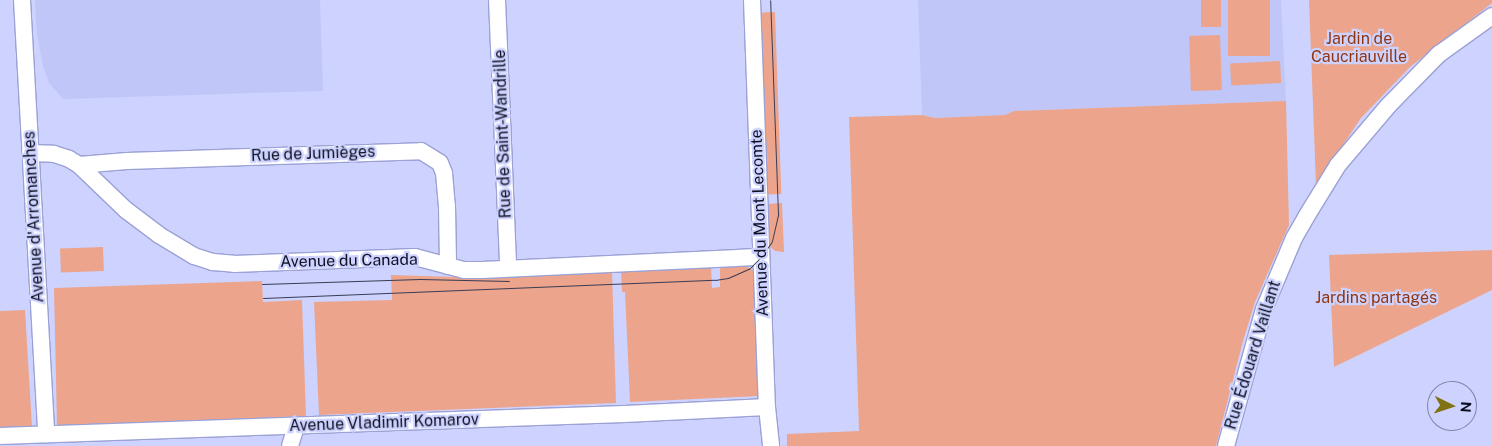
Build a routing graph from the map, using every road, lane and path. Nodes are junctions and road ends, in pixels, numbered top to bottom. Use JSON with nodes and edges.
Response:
{"nodes":[{"id":1,"x":22,"y":0,"type":"edge"},
{"id":2,"x":497,"y":0,"type":"edge"},
{"id":3,"x":752,"y":0,"type":"edge"},
{"id":4,"x":1492,"y":16,"type":"edge"},
{"id":5,"x":30,"y":153,"type":"junction"},
{"id":6,"x":79,"y":165,"type":"junction"},
{"id":7,"x":761,"y":257,"type":"junction"},
{"id":8,"x":448,"y":266,"type":"junction"},
{"id":9,"x":508,"y":268,"type":"junction"},
{"id":10,"x":767,"y":407,"type":"junction"},
{"id":11,"x":296,"y":426,"type":"junction"},
{"id":12,"x":46,"y":434,"type":"junction"},
{"id":13,"x":0,"y":436,"type":"edge"},
{"id":14,"x":101,"y":439,"type":"edge"},
{"id":15,"x":290,"y":446,"type":"edge"},
{"id":16,"x":771,"y":446,"type":"edge"},
{"id":17,"x":1226,"y":446,"type":"edge"}],
"edges":[{"from":1,"to":5,"type":"street","name":"Avenue d'Arromanches"},
{"from":2,"to":9,"type":"street","name":"Rue de Saint-Wandrille"},
{"from":3,"to":7,"type":"street","name":"Avenue du Mont Lecomte"},
{"from":4,"to":17,"type":"street","name":"Rue Édouard Vaillant"},
{"from":5,"to":6,"type":"street","name":"Avenue du Canada"},
{"from":5,"to":12,"type":"street","name":"Avenue d'Arromanches"},
{"from":6,"to":8,"type":"street","name":"Avenue du Canada"},
{"from":6,"to":8,"type":"street","name":"Rue de Jumièges"},
{"from":7,"to":9,"type":"street","name":"Avenue du Canada"},
{"from":7,"to":10,"type":"street","name":"Avenue du Mont Lecomte"},
{"from":8,"to":9,"type":"street","name":"Avenue du Canada"},
{"from":10,"to":11,"type":"street","name":"Avenue Vladimir Komarov"},
{"from":10,"to":16,"type":"street","name":"Avenue du Mont Lecomte"},
{"from":11,"to":14,"type":"street","name":"Avenue Vladimir Komarov"},
{"from":11,"to":15,"type":"street"},
{"from":12,"to":13,"type":"street","name":"Avenue Vladimir Komarov"},
{"from":12,"to":14,"type":"street","name":"Avenue Vladimir Komarov"}]}
